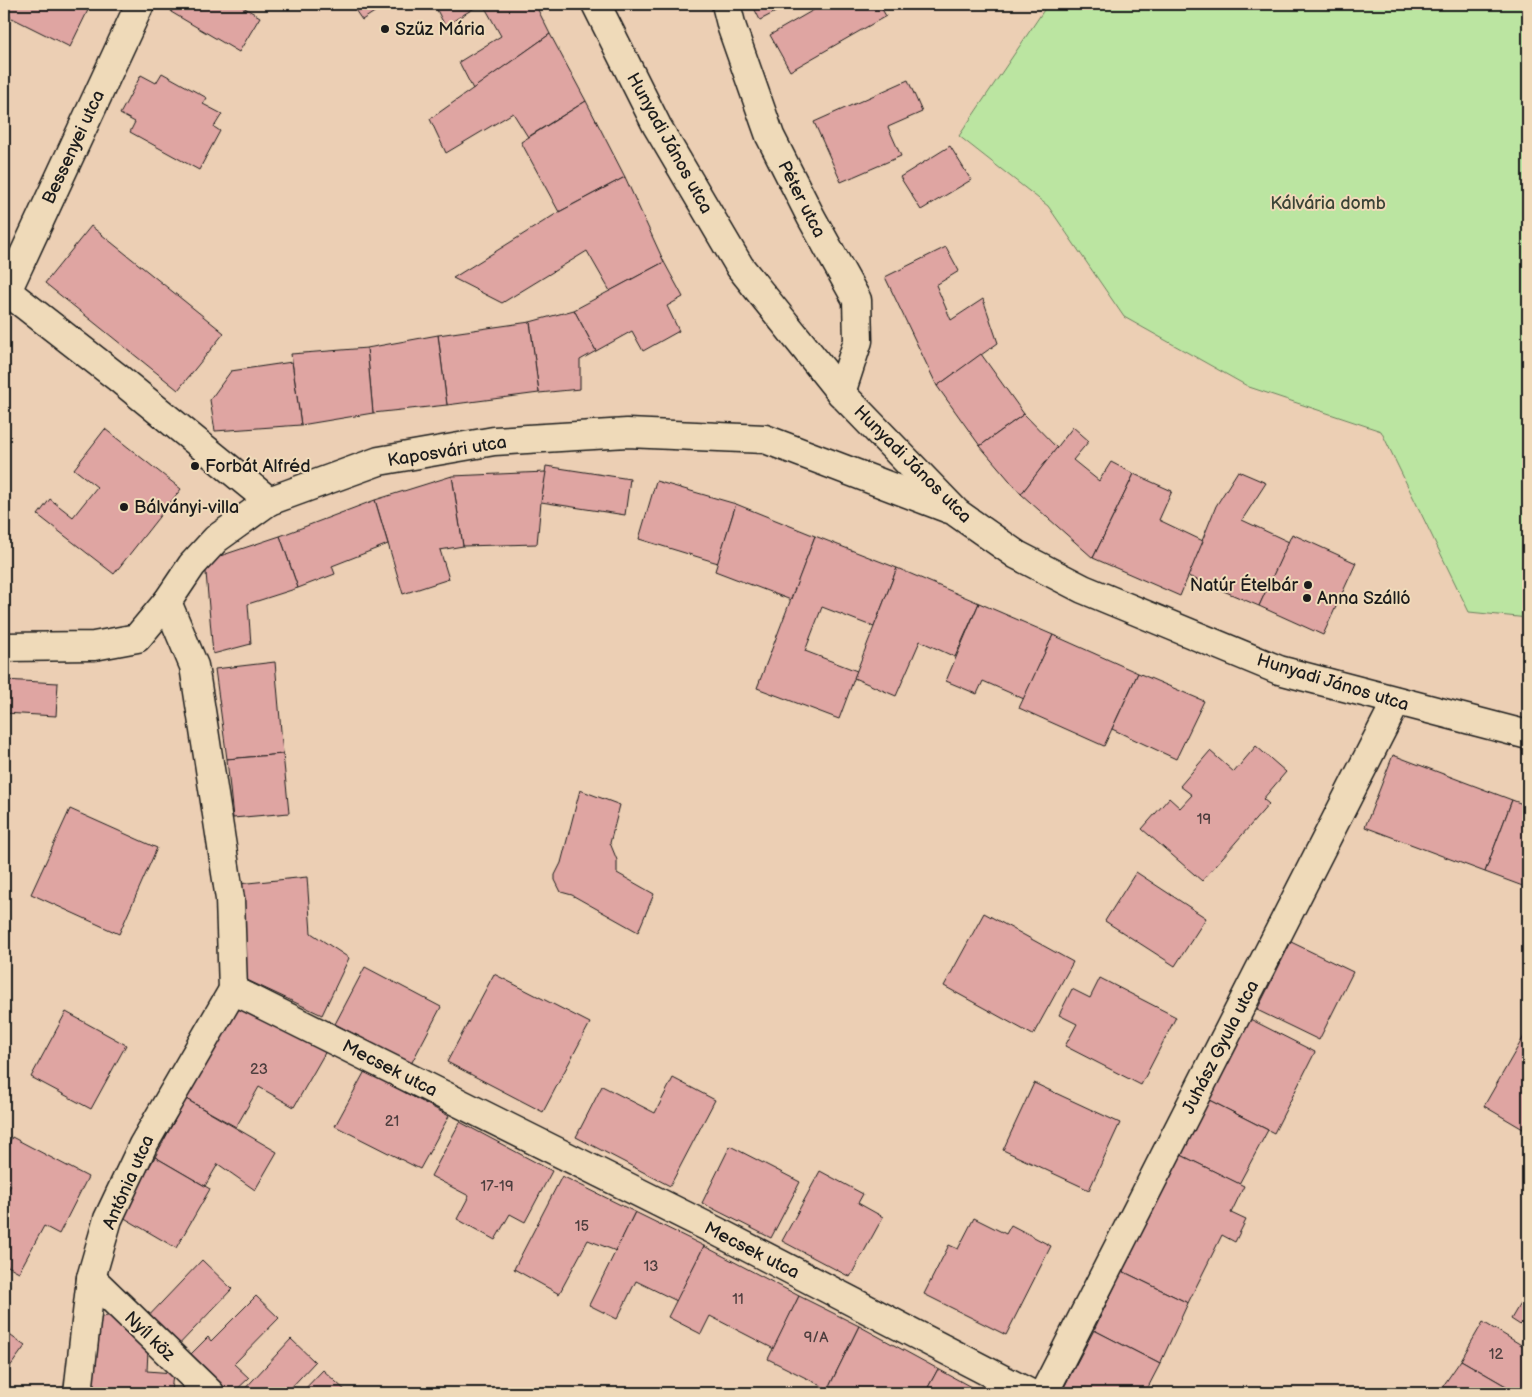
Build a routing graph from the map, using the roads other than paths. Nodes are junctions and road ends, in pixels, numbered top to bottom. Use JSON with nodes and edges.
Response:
{"nodes":[{"id":1,"x":140,"y":4,"type":"edge"},
{"id":2,"x":596,"y":4,"type":"edge"},
{"id":3,"x":726,"y":4,"type":"edge"},
{"id":4,"x":5,"y":290,"type":"edge"},
{"id":5,"x":841,"y":393,"type":"junction"},
{"id":6,"x":269,"y":501,"type":"junction"},
{"id":7,"x":957,"y":513,"type":"junction"},
{"id":8,"x":167,"y":602,"type":"junction"},
{"id":9,"x":4,"y":647,"type":"edge"},
{"id":10,"x":1396,"y":702,"type":"junction"},
{"id":11,"x":1528,"y":735,"type":"edge"},
{"id":12,"x":233,"y":990,"type":"junction"},
{"id":13,"x":91,"y":1278,"type":"junction"},
{"id":14,"x":78,"y":1393,"type":"edge"},
{"id":15,"x":210,"y":1393,"type":"edge"},
{"id":16,"x":1029,"y":1393,"type":"edge"},
{"id":17,"x":1044,"y":1393,"type":"edge"}],
"edges":[{"from":1,"to":4,"type":"street","name":"Bessenyei utca"},
{"from":2,"to":5,"type":"street","name":"Hunyadi János utca"},
{"from":3,"to":5,"type":"street","name":"Péter utca"},
{"from":4,"to":6,"type":"street"},
{"from":5,"to":7,"type":"street","name":"Hunyadi János utca"},
{"from":6,"to":7,"type":"street","name":"Kaposvári utca"},
{"from":6,"to":8,"type":"street"},
{"from":7,"to":10,"type":"street","name":"Hunyadi János utca"},
{"from":8,"to":9,"type":"street"},
{"from":8,"to":12,"type":"street"},
{"from":10,"to":11,"type":"street","name":"Hunyadi János utca"},
{"from":10,"to":17,"type":"street","name":"Juhász Gyula utca"},
{"from":12,"to":13,"type":"street","name":"Antónia utca"},
{"from":12,"to":16,"type":"street","name":"Mecsek utca"},
{"from":13,"to":14,"type":"street","name":"Antónia utca"},
{"from":13,"to":15,"type":"street","name":"Nyíl köz"}]}
